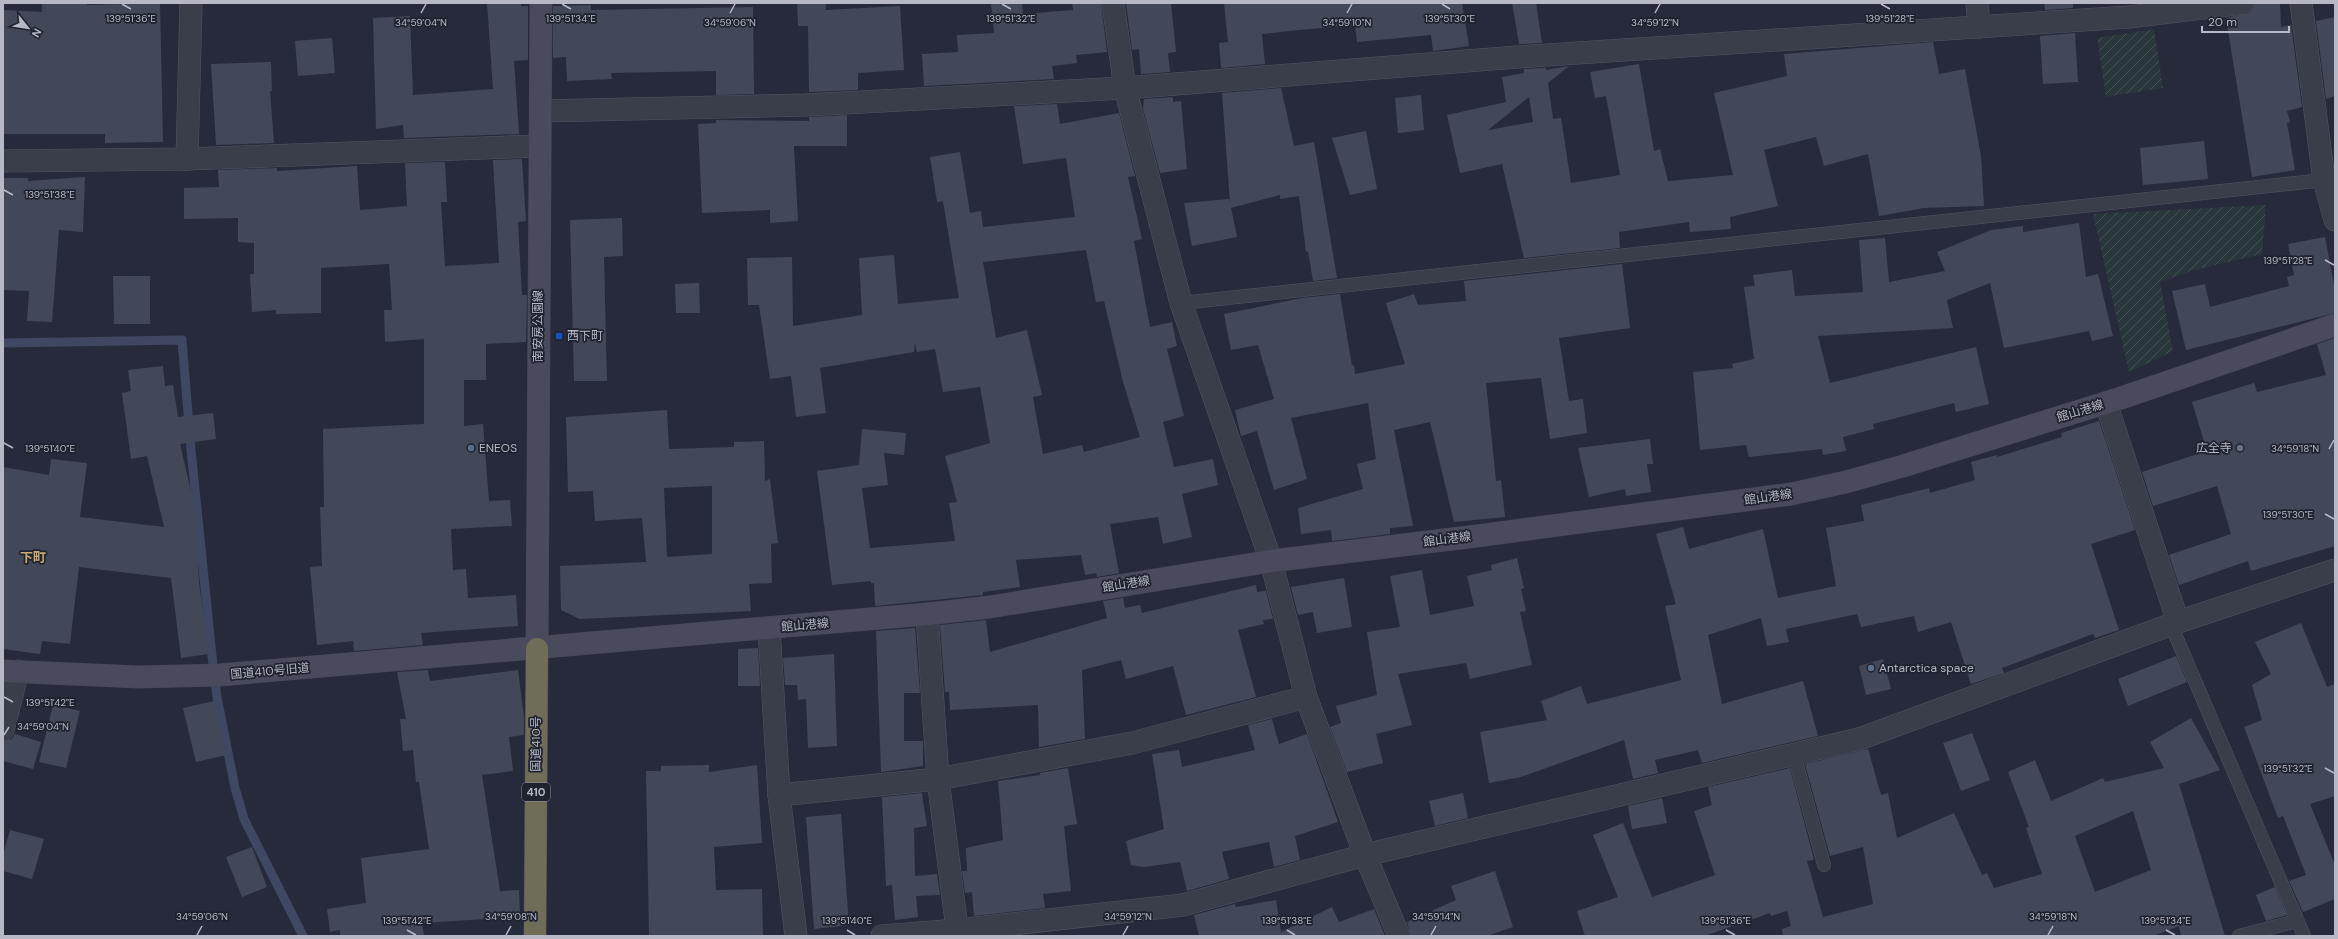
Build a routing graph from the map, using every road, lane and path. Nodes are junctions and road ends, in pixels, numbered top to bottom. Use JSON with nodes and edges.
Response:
{"nodes":[{"id":1,"x":191,"y":3,"type":"edge"},
{"id":2,"x":541,"y":3,"type":"edge"},
{"id":3,"x":1113,"y":3,"type":"edge"},
{"id":4,"x":1977,"y":3,"type":"edge"},
{"id":5,"x":2243,"y":3,"type":"edge"},
{"id":6,"x":2301,"y":3,"type":"edge"},
{"id":7,"x":1979,"y":27,"type":"junction"},
{"id":8,"x":1125,"y":88,"type":"junction"},
{"id":9,"x":541,"y":112,"type":"junction"},
{"id":10,"x":538,"y":146,"type":"junction"},
{"id":11,"x":187,"y":159,"type":"junction"},
{"id":12,"x":3,"y":161,"type":"edge"},
{"id":13,"x":2324,"y":180,"type":"junction"},
{"id":14,"x":2335,"y":220,"type":"edge"},
{"id":15,"x":1181,"y":303,"type":"junction"},
{"id":16,"x":2335,"y":325,"type":"edge"},
{"id":17,"x":2106,"y":403,"type":"junction"},
{"id":18,"x":1271,"y":560,"type":"junction"},
{"id":19,"x":2335,"y":570,"type":"edge"},
{"id":20,"x":927,"y":614,"type":"junction"},
{"id":21,"x":2174,"y":623,"type":"junction"},
{"id":22,"x":769,"y":628,"type":"junction"},
{"id":23,"x":537,"y":649,"type":"junction"},
{"id":24,"x":11,"y":671,"type":"edge"},
{"id":25,"x":1306,"y":698,"type":"junction"},
{"id":26,"x":3,"y":730,"type":"edge"},
{"id":27,"x":1794,"y":754,"type":"junction"},
{"id":28,"x":938,"y":779,"type":"junction"},
{"id":29,"x":780,"y":795,"type":"junction"},
{"id":30,"x":1365,"y":855,"type":"junction"},
{"id":31,"x":1824,"y":865,"type":"dead end"},
{"id":32,"x":2297,"y":921,"type":"junction"},
{"id":33,"x":958,"y":933,"type":"edge"},
{"id":34,"x":535,"y":936,"type":"edge"},
{"id":35,"x":796,"y":936,"type":"edge"},
{"id":36,"x":882,"y":936,"type":"edge"},
{"id":37,"x":1399,"y":936,"type":"edge"},
{"id":38,"x":2239,"y":936,"type":"edge"},
{"id":39,"x":2304,"y":936,"type":"edge"}],
"edges":[{"from":1,"to":11,"type":"street"},
{"from":2,"to":9,"type":"main road","name":"南安房公園線"},
{"from":3,"to":8,"type":"street"},
{"from":4,"to":7,"type":"street"},
{"from":5,"to":7,"type":"street"},
{"from":6,"to":13,"type":"street"},
{"from":7,"to":8,"type":"street"},
{"from":8,"to":9,"type":"street"},
{"from":8,"to":15,"type":"street"},
{"from":9,"to":10,"type":"main road","name":"南安房公園線"},
{"from":10,"to":11,"type":"street"},
{"from":10,"to":23,"type":"main road","name":"南安房公園線"},
{"from":11,"to":12,"type":"street"},
{"from":13,"to":14,"type":"street"},
{"from":13,"to":15,"type":"lane"},
{"from":15,"to":18,"type":"street"},
{"from":16,"to":17,"type":"main road","name":"館山港線"},
{"from":17,"to":18,"type":"main road","name":"館山港線"},
{"from":17,"to":21,"type":"street"},
{"from":18,"to":20,"type":"main road","name":"館山港線"},
{"from":18,"to":25,"type":"street"},
{"from":19,"to":21,"type":"street"},
{"from":20,"to":22,"type":"main road","name":"館山港線"},
{"from":20,"to":28,"type":"street"},
{"from":21,"to":27,"type":"street"},
{"from":21,"to":32,"type":"lane"},
{"from":22,"to":23,"type":"main road","name":"館山港線"},
{"from":22,"to":29,"type":"street"},
{"from":23,"to":24,"type":"main road","name":"国道410号旧道"},
{"from":23,"to":34,"type":"highway","name":"国道410号","number":"410"},
{"from":24,"to":26,"type":"street"},
{"from":25,"to":28,"type":"street"},
{"from":25,"to":30,"type":"street"},
{"from":27,"to":30,"type":"street"},
{"from":27,"to":31,"type":"lane"},
{"from":28,"to":29,"type":"street"},
{"from":28,"to":33,"type":"street"},
{"from":29,"to":35,"type":"street"},
{"from":30,"to":33,"type":"street"},
{"from":30,"to":37,"type":"street"},
{"from":32,"to":38,"type":"lane"},
{"from":32,"to":39,"type":"lane"},
{"from":33,"to":36,"type":"street"}]}
